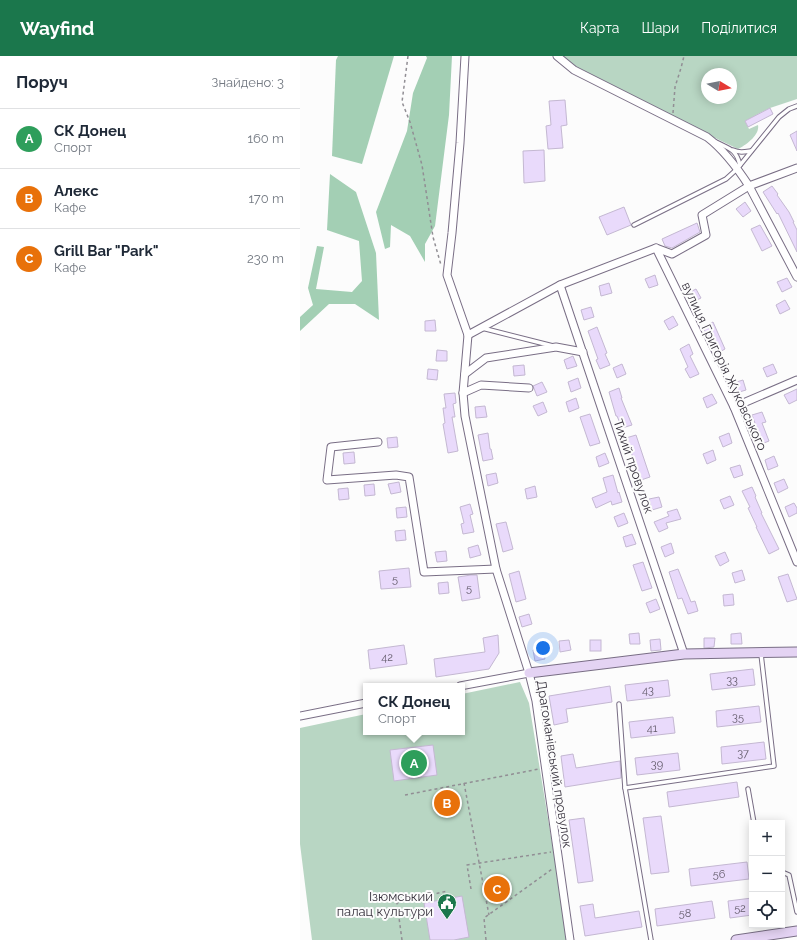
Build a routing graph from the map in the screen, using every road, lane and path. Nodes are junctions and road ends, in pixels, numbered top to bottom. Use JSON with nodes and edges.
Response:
{"nodes":[{"id":1,"x":408,"y":56,"type":"edge"},
{"id":2,"x":465,"y":56,"type":"edge"},
{"id":3,"x":557,"y":56,"type":"edge"},
{"id":4,"x":684,"y":56,"type":"edge"},
{"id":5,"x":797,"y":106,"type":"edge"},
{"id":6,"x":672,"y":120,"type":"junction"},
{"id":7,"x":708,"y":138,"type":"junction"},
{"id":8,"x":732,"y":150,"type":"junction"},
{"id":9,"x":751,"y":151,"type":"junction"},
{"id":10,"x":738,"y":167,"type":"junction"},
{"id":11,"x":797,"y":168,"type":"edge"},
{"id":12,"x":749,"y":186,"type":"junction"},
{"id":13,"x":634,"y":225,"type":"dead end"},
{"id":14,"x":656,"y":248,"type":"junction"},
{"id":15,"x":441,"y":266,"type":"dead end"},
{"id":16,"x":797,"y":277,"type":"edge"},
{"id":17,"x":560,"y":285,"type":"junction"},
{"id":18,"x":482,"y":328,"type":"junction"},
{"id":19,"x":468,"y":335,"type":"junction"},
{"id":20,"x":556,"y":346,"type":"junction"},
{"id":21,"x":583,"y":352,"type":"junction"},
{"id":22,"x":465,"y":374,"type":"junction"},
{"id":23,"x":797,"y":380,"type":"edge"},
{"id":24,"x":529,"y":388,"type":"dead end"},
{"id":25,"x":463,"y":393,"type":"junction"},
{"id":26,"x":734,"y":407,"type":"junction"},
{"id":27,"x":378,"y":442,"type":"dead end"},
{"id":28,"x":797,"y":562,"type":"edge"},
{"id":29,"x":496,"y":569,"type":"junction"},
{"id":30,"x":797,"y":652,"type":"edge"},
{"id":31,"x":761,"y":653,"type":"junction"},
{"id":32,"x":684,"y":654,"type":"junction"},
{"id":33,"x":529,"y":673,"type":"junction"},
{"id":34,"x":465,"y":685,"type":"edge"},
{"id":35,"x":363,"y":704,"type":"edge"},
{"id":36,"x":620,"y":704,"type":"dead end"},
{"id":37,"x":300,"y":716,"type":"edge"},
{"id":38,"x":545,"y":768,"type":"junction"},
{"id":39,"x":464,"y":783,"type":"junction"},
{"id":40,"x":625,"y":788,"type":"junction"},
{"id":41,"x":748,"y":789,"type":"dead end"},
{"id":42,"x":405,"y":794,"type":"dead end"},
{"id":43,"x":753,"y":820,"type":"edge"},
{"id":44,"x":557,"y":851,"type":"junction"},
{"id":45,"x":479,"y":863,"type":"junction"},
{"id":46,"x":559,"y":865,"type":"junction"},
{"id":47,"x":785,"y":873,"type":"edge"},
{"id":48,"x":471,"y":889,"type":"dead end"},
{"id":49,"x":447,"y":891,"type":"dead end"},
{"id":50,"x":797,"y":912,"type":"edge"},
{"id":51,"x":489,"y":914,"type":"junction"},
{"id":52,"x":797,"y":931,"type":"edge"},
{"id":53,"x":402,"y":940,"type":"edge"},
{"id":54,"x":486,"y":940,"type":"edge"},
{"id":55,"x":570,"y":940,"type":"edge"},
{"id":56,"x":651,"y":940,"type":"edge"},
{"id":57,"x":736,"y":940,"type":"edge"}],
"edges":[{"from":1,"to":15,"type":"path"},
{"from":2,"to":19,"type":"street"},
{"from":3,"to":6,"type":"street"},
{"from":4,"to":6,"type":"path"},
{"from":5,"to":9,"type":"lane"},
{"from":6,"to":7,"type":"street"},
{"from":7,"to":8,"type":"lane"},
{"from":7,"to":10,"type":"street"},
{"from":8,"to":9,"type":"lane"},
{"from":8,"to":10,"type":"lane"},
{"from":9,"to":10,"type":"lane"},
{"from":10,"to":12,"type":"street"},
{"from":10,"to":13,"type":"lane"},
{"from":11,"to":12,"type":"street"},
{"from":12,"to":14,"type":"street"},
{"from":12,"to":16,"type":"street"},
{"from":14,"to":17,"type":"street"},
{"from":14,"to":26,"type":"street","name":"вулиця Григорія Жуковського"},
{"from":17,"to":18,"type":"street"},
{"from":17,"to":21,"type":"street","name":"Тихий провулок"},
{"from":18,"to":19,"type":"street"},
{"from":18,"to":20,"type":"lane"},
{"from":19,"to":22,"type":"street","name":"Драгоманівський провулок"},
{"from":20,"to":21,"type":"street"},
{"from":20,"to":22,"type":"street"},
{"from":21,"to":32,"type":"street","name":"Тихий провулок"},
{"from":22,"to":25,"type":"street","name":"Драгоманівський провулок"},
{"from":23,"to":26,"type":"street"},
{"from":24,"to":25,"type":"street"},
{"from":25,"to":29,"type":"street","name":"Драгоманівський провулок"},
{"from":26,"to":28,"type":"street","name":"вулиця Григорія Жуковського"},
{"from":27,"to":29,"type":"street"},
{"from":29,"to":33,"type":"street","name":"Драгоманівський провулок"},
{"from":30,"to":31,"type":"street"},
{"from":31,"to":32,"type":"street"},
{"from":31,"to":40,"type":"lane"},
{"from":32,"to":33,"type":"street"},
{"from":33,"to":34,"type":"street"},
{"from":33,"to":38,"type":"street","name":"Драгоманівський провулок"},
{"from":35,"to":37,"type":"street"},
{"from":36,"to":40,"type":"lane"},
{"from":38,"to":39,"type":"path"},
{"from":38,"to":44,"type":"street","name":"Драгоманівський провулок"},
{"from":39,"to":42,"type":"path"},
{"from":39,"to":45,"type":"path"},
{"from":40,"to":56,"type":"lane"},
{"from":41,"to":43,"type":"lane"},
{"from":44,"to":45,"type":"path"},
{"from":44,"to":46,"type":"street","name":"Драгоманівський провулок"},
{"from":45,"to":48,"type":"path"},
{"from":45,"to":51,"type":"path"},
{"from":46,"to":51,"type":"path"},
{"from":46,"to":55,"type":"street","name":"Драгоманівський провулок"},
{"from":47,"to":50,"type":"lane"},
{"from":49,"to":53,"type":"path"},
{"from":51,"to":54,"type":"path"},
{"from":52,"to":57,"type":"street"}]}
